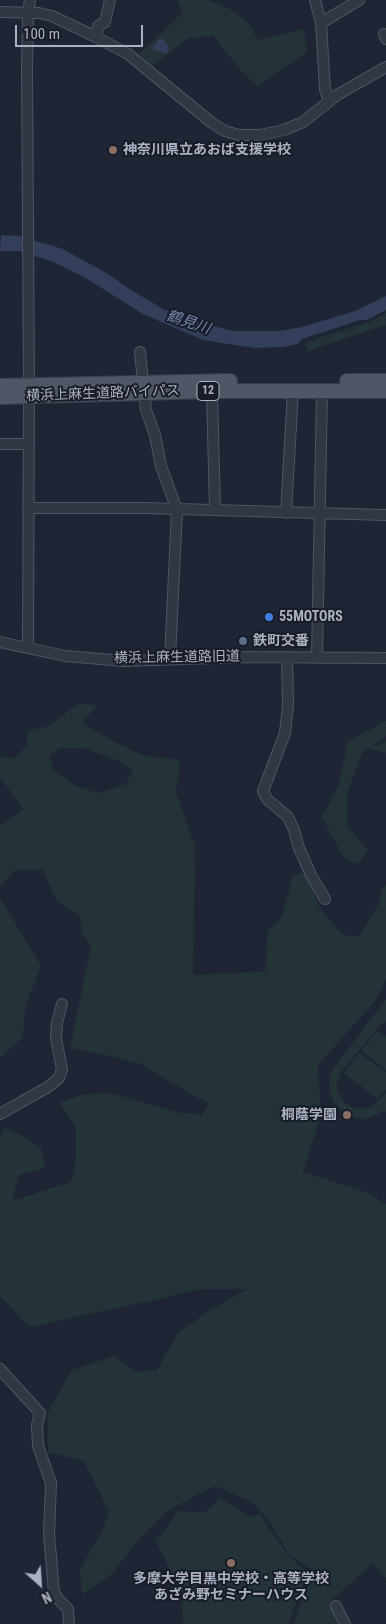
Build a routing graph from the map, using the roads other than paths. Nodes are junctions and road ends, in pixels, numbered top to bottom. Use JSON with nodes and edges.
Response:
{"nodes":[{"id":1,"x":30,"y":0,"type":"edge"},
{"id":2,"x":110,"y":0,"type":"edge"},
{"id":3,"x":314,"y":0,"type":"edge"},
{"id":4,"x":357,"y":0,"type":"edge"},
{"id":5,"x":0,"y":12,"type":"edge"},
{"id":6,"x":28,"y":13,"type":"junction"},
{"id":7,"x":321,"y":23,"type":"junction"},
{"id":8,"x":96,"y":37,"type":"junction"},
{"id":9,"x":386,"y":67,"type":"edge"},
{"id":10,"x":328,"y":101,"type":"junction"},
{"id":11,"x":140,"y":352,"type":"dead end"},
{"id":12,"x":386,"y":381,"type":"edge"},
{"id":13,"x":0,"y":386,"type":"edge"},
{"id":14,"x":143,"y":388,"type":"junction"},
{"id":15,"x":294,"y":390,"type":"junction"},
{"id":16,"x":322,"y":390,"type":"junction"},
{"id":17,"x":29,"y":391,"type":"junction"},
{"id":18,"x":212,"y":391,"type":"junction"},
{"id":19,"x":386,"y":391,"type":"edge"},
{"id":20,"x":0,"y":397,"type":"edge"},
{"id":21,"x":0,"y":444,"type":"edge"},
{"id":22,"x":29,"y":444,"type":"junction"},
{"id":23,"x":28,"y":508,"type":"junction"},
{"id":24,"x":177,"y":510,"type":"junction"},
{"id":25,"x":216,"y":510,"type":"junction"},
{"id":26,"x":286,"y":513,"type":"junction"},
{"id":27,"x":320,"y":514,"type":"junction"},
{"id":28,"x":386,"y":515,"type":"edge"},
{"id":29,"x":0,"y":642,"type":"edge"},
{"id":30,"x":28,"y":648,"type":"junction"},
{"id":31,"x":287,"y":657,"type":"junction"},
{"id":32,"x":170,"y":658,"type":"junction"},
{"id":33,"x":318,"y":658,"type":"junction"},
{"id":34,"x":386,"y":658,"type":"edge"},
{"id":35,"x":325,"y":899,"type":"dead end"},
{"id":36,"x":62,"y":1004,"type":"dead end"},
{"id":37,"x":0,"y":1114,"type":"edge"},
{"id":38,"x":0,"y":1369,"type":"edge"},
{"id":39,"x":336,"y":1606,"type":"dead end"},
{"id":40,"x":69,"y":1624,"type":"edge"},
{"id":41,"x":345,"y":1624,"type":"edge"}],
"edges":[{"from":1,"to":6,"type":"street"},
{"from":2,"to":8,"type":"street"},
{"from":3,"to":7,"type":"street"},
{"from":4,"to":7,"type":"street"},
{"from":5,"to":6,"type":"street"},
{"from":6,"to":8,"type":"street"},
{"from":6,"to":17,"type":"street"},
{"from":7,"to":10,"type":"street"},
{"from":8,"to":10,"type":"street"},
{"from":9,"to":10,"type":"street"},
{"from":11,"to":14,"type":"street"},
{"from":12,"to":14,"type":"main road","name":"横浜上麻生道路バイパス","number":"12"},
{"from":13,"to":17,"type":"main road","name":"横浜上麻生道路バイパス","number":"12"},
{"from":14,"to":17,"type":"main road","name":"横浜上麻生道路バイパス","number":"12"},
{"from":14,"to":18,"type":"main road","name":"横浜上麻生道路バイパス","number":"12"},
{"from":14,"to":24,"type":"street"},
{"from":15,"to":16,"type":"main road","name":"横浜上麻生道路バイパス","number":"12"},
{"from":15,"to":18,"type":"main road","name":"横浜上麻生道路バイパス","number":"12"},
{"from":15,"to":26,"type":"street"},
{"from":16,"to":19,"type":"main road","name":"横浜上麻生道路バイパス","number":"12"},
{"from":16,"to":27,"type":"street"},
{"from":17,"to":20,"type":"main road","name":"横浜上麻生道路バイパス","number":"12"},
{"from":17,"to":22,"type":"street"},
{"from":18,"to":25,"type":"street"},
{"from":21,"to":22,"type":"street"},
{"from":22,"to":23,"type":"street"},
{"from":23,"to":24,"type":"street"},
{"from":23,"to":30,"type":"street"},
{"from":24,"to":25,"type":"street"},
{"from":24,"to":32,"type":"street"},
{"from":25,"to":26,"type":"street"},
{"from":26,"to":27,"type":"street"},
{"from":27,"to":28,"type":"street"},
{"from":27,"to":33,"type":"street"},
{"from":29,"to":30,"type":"street","name":"横浜上麻生道路旧道"},
{"from":30,"to":32,"type":"street","name":"横浜上麻生道路旧道"},
{"from":31,"to":32,"type":"street","name":"横浜上麻生道路旧道"},
{"from":31,"to":33,"type":"street","name":"横浜上麻生道路旧道"},
{"from":31,"to":35,"type":"street"},
{"from":33,"to":34,"type":"street","name":"横浜上麻生道路旧道"},
{"from":36,"to":37,"type":"street"},
{"from":38,"to":40,"type":"street"},
{"from":39,"to":41,"type":"street"}]}
